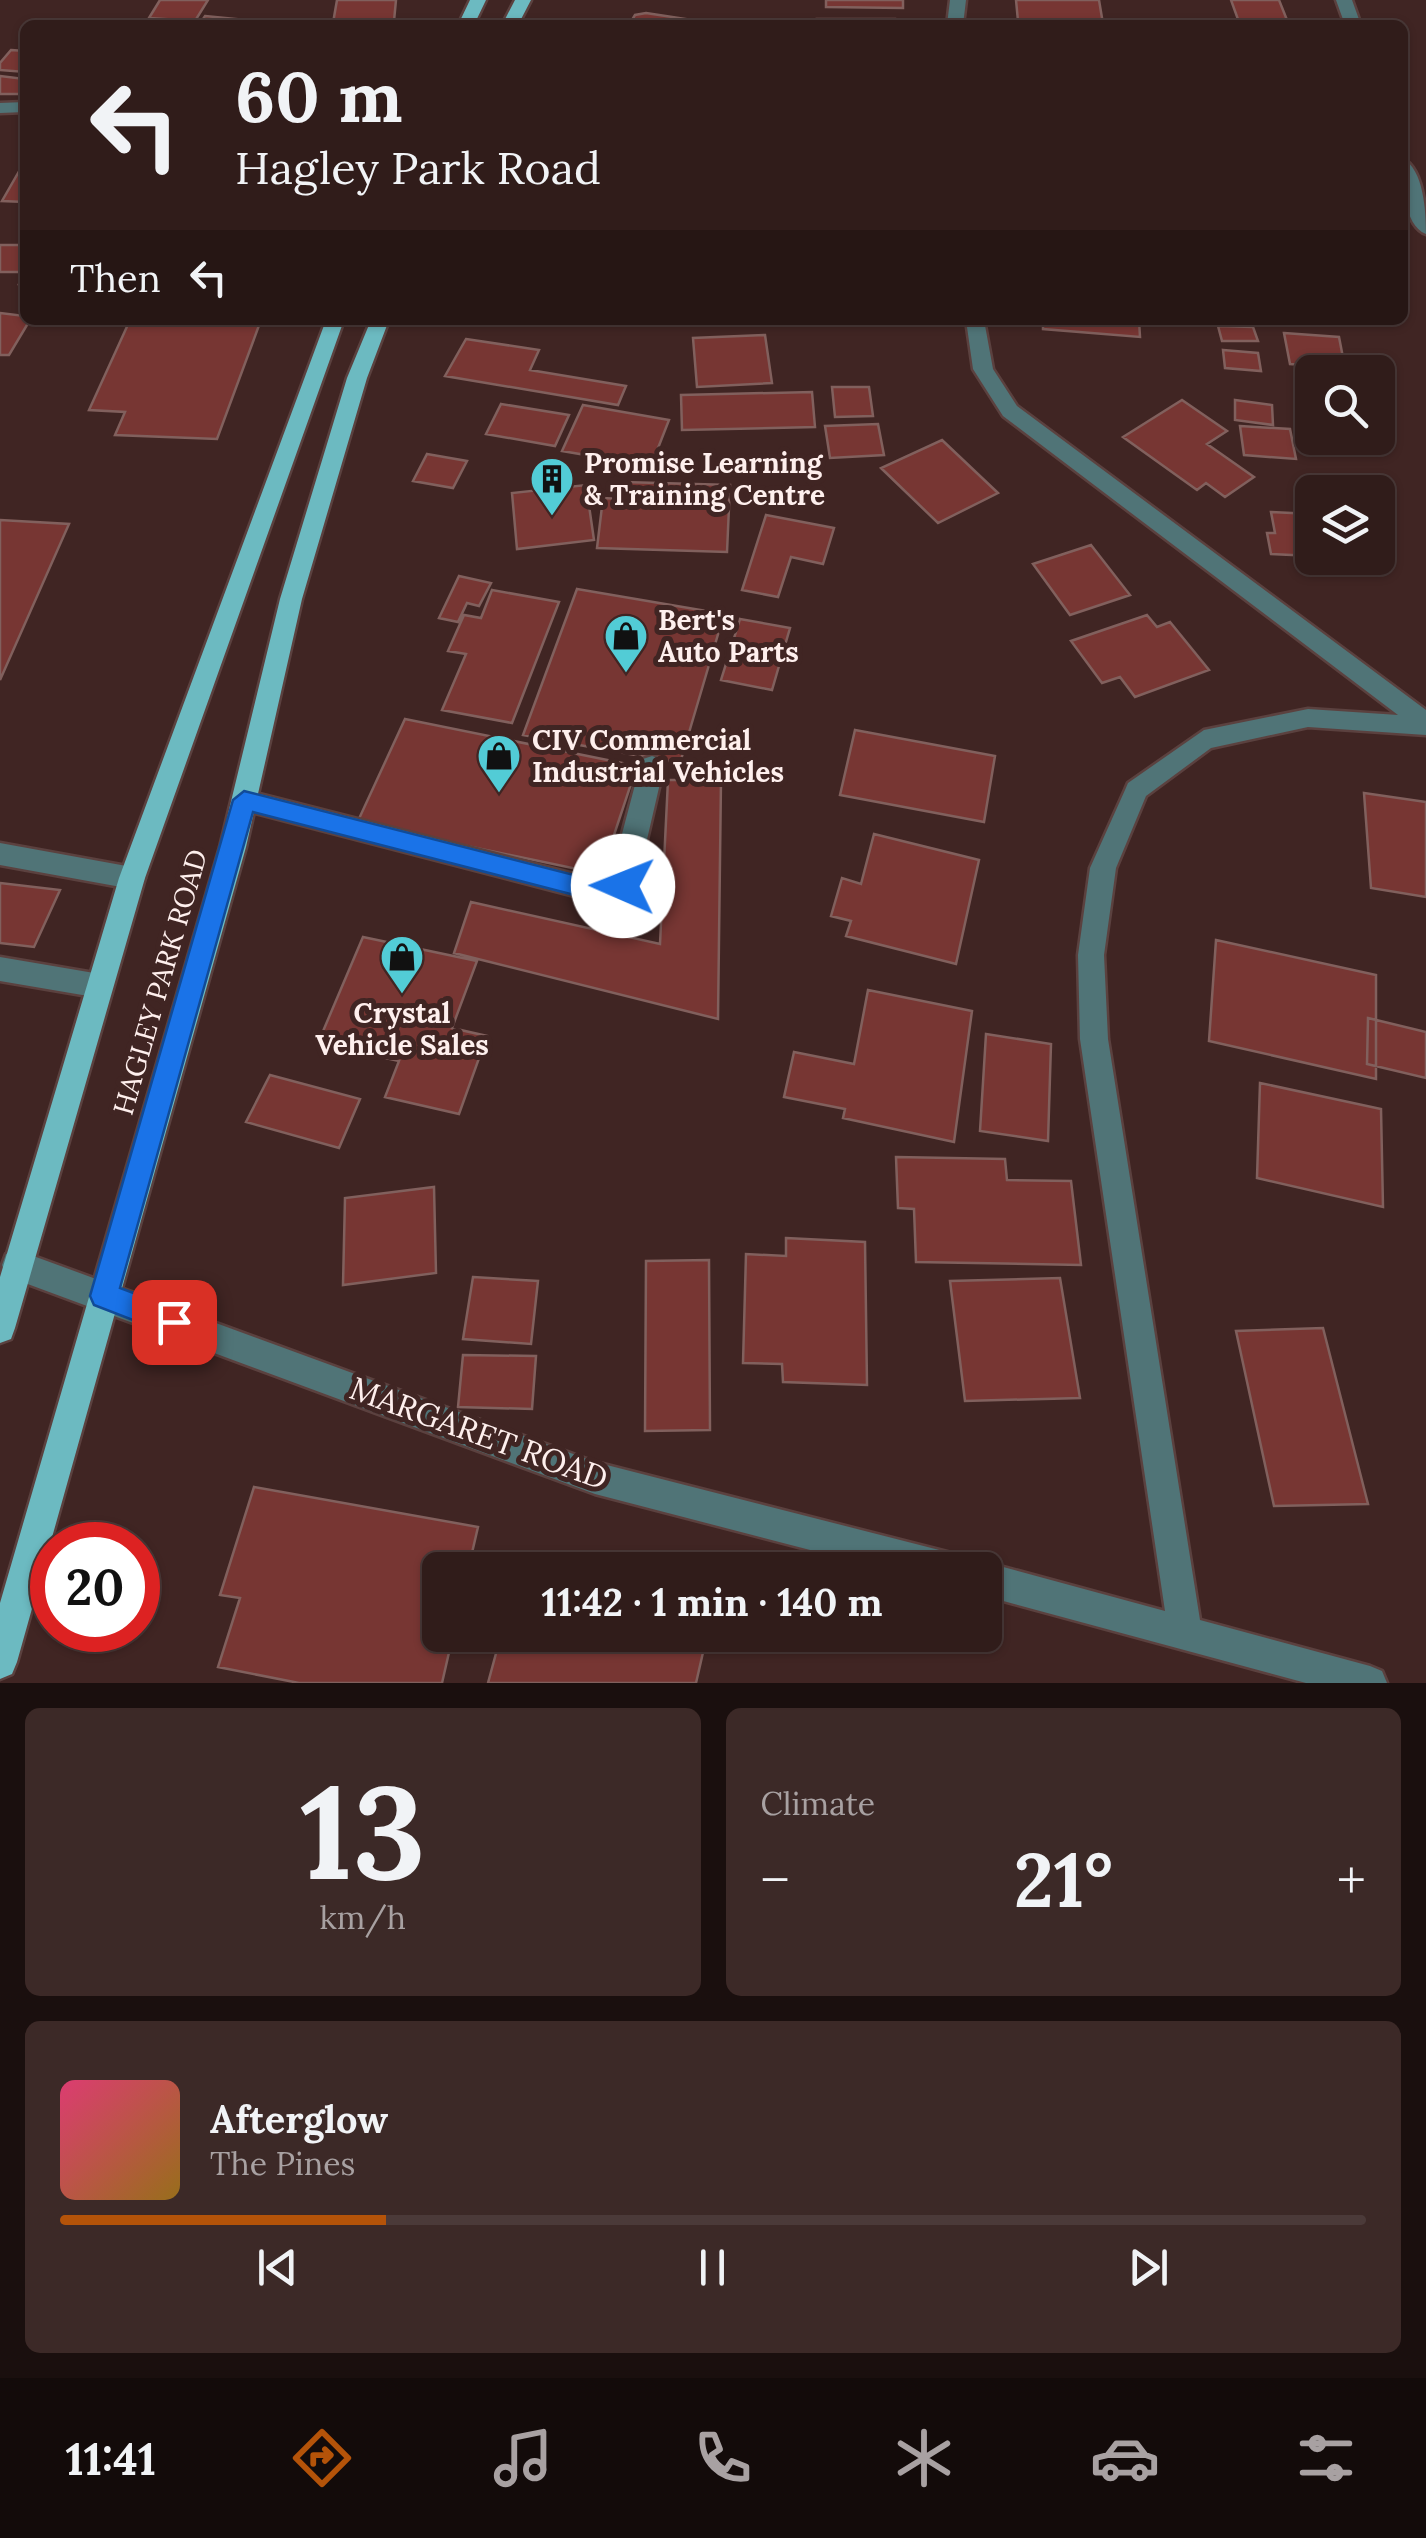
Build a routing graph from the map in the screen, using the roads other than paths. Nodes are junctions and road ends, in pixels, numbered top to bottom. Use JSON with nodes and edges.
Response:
{"nodes":[{"id":1,"x":1408,"y":180,"type":"edge"},
{"id":2,"x":1426,"y":229,"type":"edge"},
{"id":3,"x":333,"y":325,"type":"edge"},
{"id":4,"x":378,"y":325,"type":"edge"},
{"id":5,"x":974,"y":325,"type":"edge"},
{"id":6,"x":1426,"y":725,"type":"edge"},
{"id":7,"x":652,"y":766,"type":"dead end"},
{"id":8,"x":244,"y":800,"type":"junction"},
{"id":9,"x":0,"y":854,"type":"edge"},
{"id":10,"x":132,"y":878,"type":"junction"},
{"id":11,"x":0,"y":968,"type":"edge"},
{"id":12,"x":100,"y":986,"type":"junction"},
{"id":13,"x":16,"y":1265,"type":"junction"},
{"id":14,"x":104,"y":1296,"type":"junction"},
{"id":15,"x":0,"y":1328,"type":"edge"},
{"id":16,"x":881,"y":1552,"type":"edge"},
{"id":17,"x":1002,"y":1583,"type":"edge"},
{"id":18,"x":1185,"y":1630,"type":"junction"},
{"id":19,"x":0,"y":1662,"type":"edge"},
{"id":20,"x":1370,"y":1683,"type":"edge"}],
"edges":[{"from":1,"to":2,"type":"street"},
{"from":3,"to":10,"type":"main road","name":"HAGLEY PARK ROAD"},
{"from":4,"to":8,"type":"main road","name":"HAGLEY PARK ROAD"},
{"from":5,"to":6,"type":"street"},
{"from":6,"to":18,"type":"street"},
{"from":7,"to":8,"type":"street"},
{"from":8,"to":14,"type":"main road","name":"HAGLEY PARK ROAD"},
{"from":9,"to":10,"type":"street"},
{"from":10,"to":12,"type":"main road","name":"HAGLEY PARK ROAD"},
{"from":11,"to":12,"type":"street"},
{"from":12,"to":13,"type":"main road","name":"HAGLEY PARK ROAD"},
{"from":13,"to":14,"type":"street","name":"MARGARET ROAD"},
{"from":13,"to":15,"type":"main road","name":"HAGLEY PARK ROAD"},
{"from":14,"to":16,"type":"street","name":"MARGARET ROAD"},
{"from":14,"to":19,"type":"main road","name":"HAGLEY PARK ROAD"},
{"from":17,"to":18,"type":"street"},
{"from":18,"to":20,"type":"street"}]}
